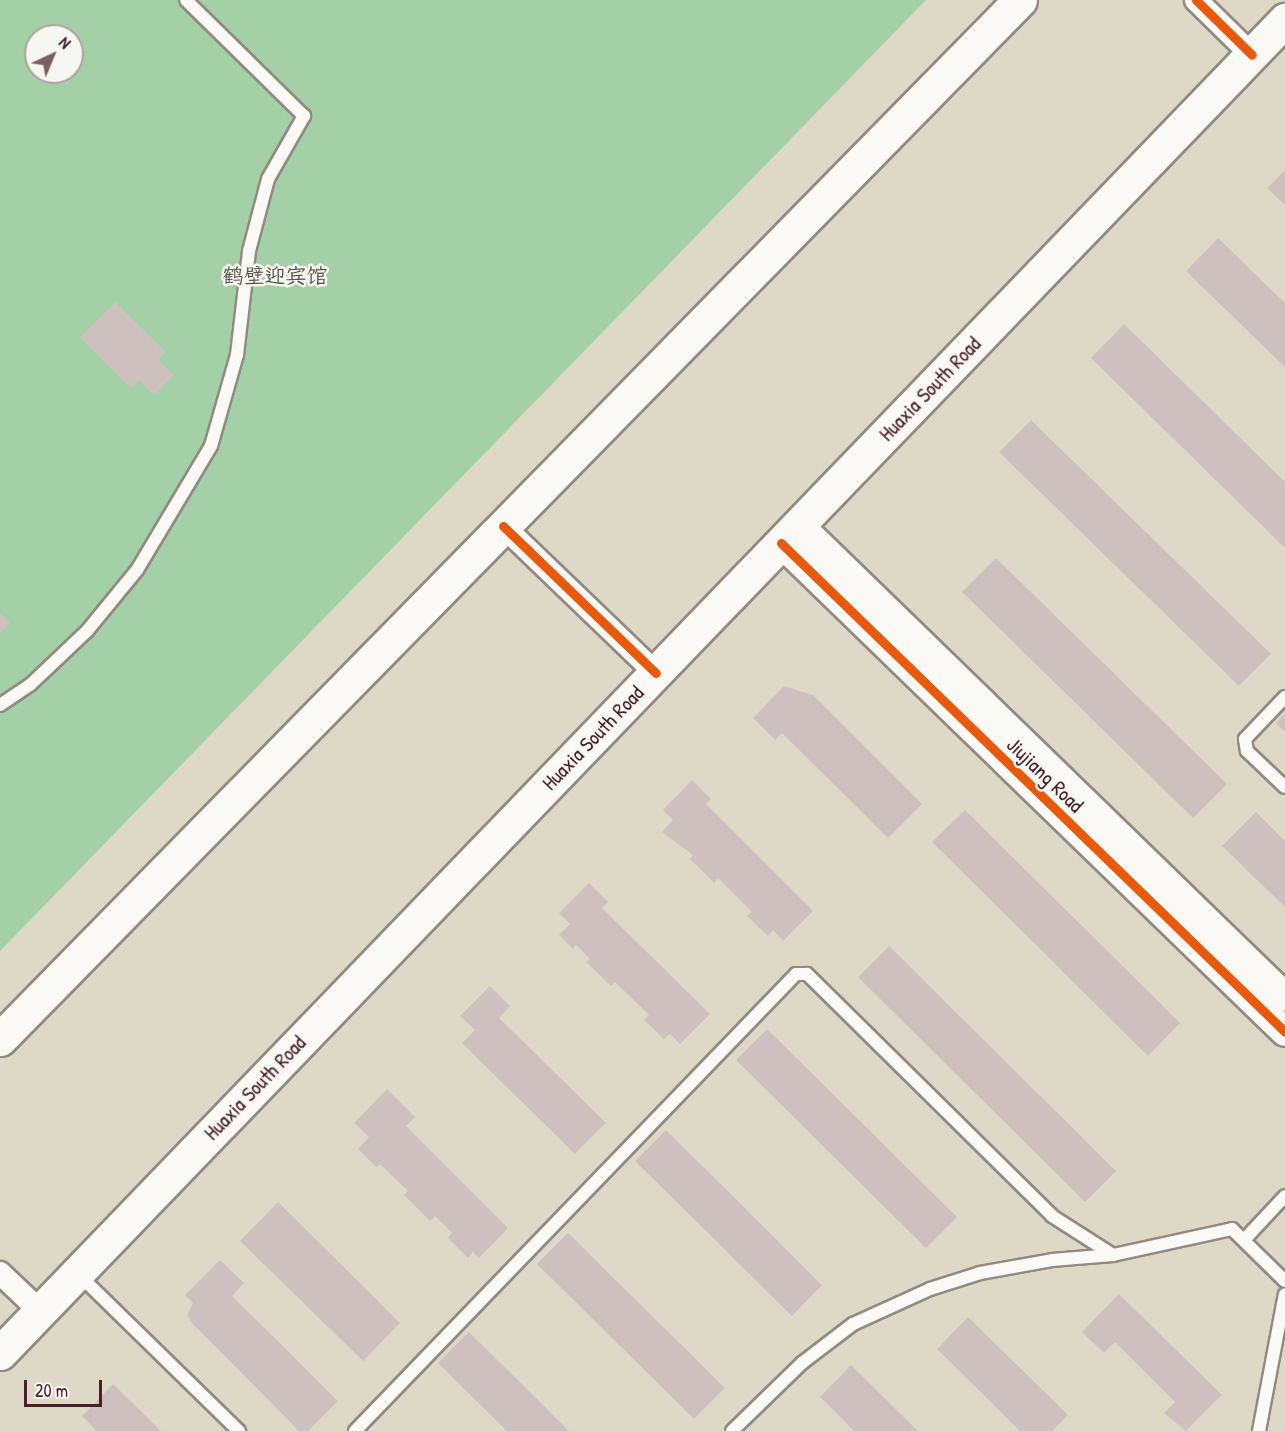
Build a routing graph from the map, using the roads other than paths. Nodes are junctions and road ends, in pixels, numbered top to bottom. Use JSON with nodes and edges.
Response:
{"nodes":[{"id":1,"x":186,"y":0,"type":"edge"},
{"id":2,"x":1020,"y":0,"type":"edge"},
{"id":3,"x":1196,"y":0,"type":"edge"},
{"id":4,"x":1285,"y":20,"type":"edge"},
{"id":5,"x":1252,"y":55,"type":"junction"},
{"id":6,"x":503,"y":526,"type":"junction"},
{"id":7,"x":790,"y":534,"type":"junction"},
{"id":8,"x":656,"y":673,"type":"junction"},
{"id":9,"x":1285,"y":697,"type":"edge"},
{"id":10,"x":0,"y":705,"type":"edge"},
{"id":11,"x":1285,"y":787,"type":"edge"},
{"id":12,"x":1285,"y":997,"type":"edge"},
{"id":13,"x":1285,"y":1032,"type":"edge"},
{"id":14,"x":0,"y":1039,"type":"edge"},
{"id":15,"x":1285,"y":1196,"type":"edge"},
{"id":16,"x":1244,"y":1240,"type":"junction"},
{"id":17,"x":1113,"y":1255,"type":"junction"},
{"id":18,"x":1285,"y":1261,"type":"edge"},
{"id":19,"x":1276,"y":1271,"type":"junction"},
{"id":20,"x":0,"y":1273,"type":"edge"},
{"id":21,"x":77,"y":1273,"type":"junction"},
{"id":22,"x":1285,"y":1281,"type":"edge"},
{"id":23,"x":1285,"y":1294,"type":"edge"},
{"id":24,"x":40,"y":1311,"type":"junction"},
{"id":25,"x":0,"y":1353,"type":"edge"},
{"id":26,"x":238,"y":1431,"type":"edge"},
{"id":27,"x":355,"y":1431,"type":"edge"},
{"id":28,"x":732,"y":1431,"type":"edge"},
{"id":29,"x":1260,"y":1431,"type":"edge"}],
"edges":[{"from":1,"to":10,"type":"lane"},
{"from":2,"to":6,"type":"main road"},
{"from":3,"to":5,"type":"street"},
{"from":4,"to":5,"type":"main road","name":"Huaxia South Road"},
{"from":5,"to":7,"type":"main road","name":"Huaxia South Road"},
{"from":6,"to":8,"type":"street"},
{"from":6,"to":14,"type":"main road"},
{"from":7,"to":8,"type":"main road","name":"Huaxia South Road"},
{"from":7,"to":12,"type":"street","name":"Jiujiang Road"},
{"from":7,"to":13,"type":"street","name":"Jiujiang Road"},
{"from":8,"to":21,"type":"main road","name":"Huaxia South Road"},
{"from":9,"to":11,"type":"lane"},
{"from":15,"to":16,"type":"lane"},
{"from":16,"to":17,"type":"lane"},
{"from":16,"to":19,"type":"lane"},
{"from":17,"to":27,"type":"lane"},
{"from":17,"to":28,"type":"lane"},
{"from":18,"to":19,"type":"lane"},
{"from":19,"to":22,"type":"lane"},
{"from":20,"to":24,"type":"street"},
{"from":21,"to":24,"type":"main road","name":"Huaxia South Road"},
{"from":21,"to":26,"type":"lane"},
{"from":23,"to":29,"type":"lane"},
{"from":24,"to":25,"type":"main road","name":"Huaxia South Road"}]}
